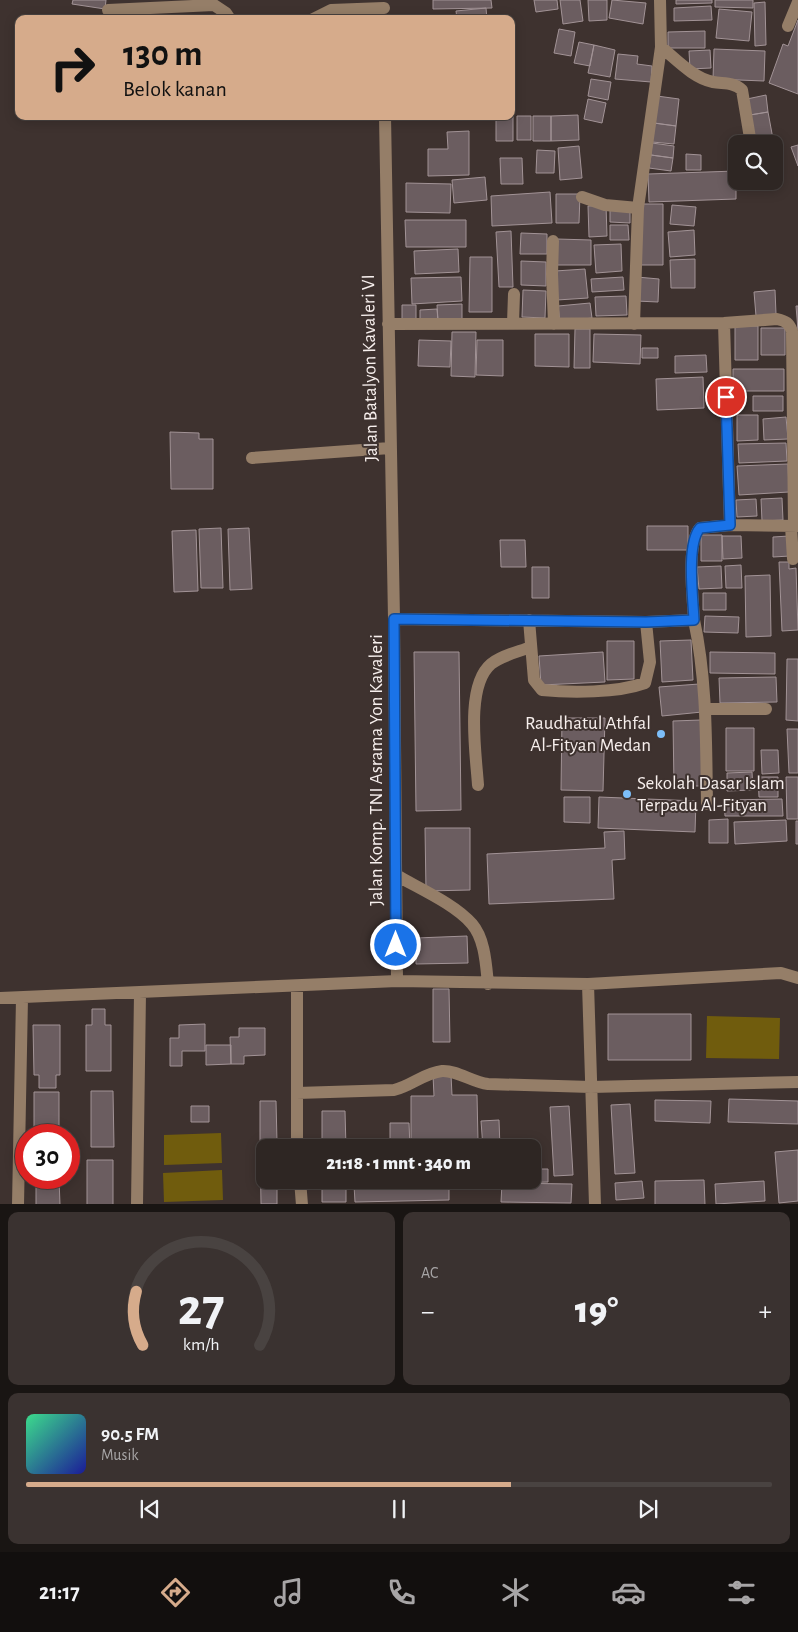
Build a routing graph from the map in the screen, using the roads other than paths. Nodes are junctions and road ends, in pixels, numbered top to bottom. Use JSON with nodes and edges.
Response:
{"nodes":[{"id":1,"x":660,"y":0,"type":"edge"},
{"id":2,"x":798,"y":2,"type":"edge"},
{"id":3,"x":384,"y":9,"type":"edge"},
{"id":4,"x":108,"y":10,"type":"dead end"},
{"id":5,"x":227,"y":15,"type":"edge"},
{"id":6,"x":322,"y":15,"type":"edge"},
{"id":7,"x":788,"y":26,"type":"dead end"},
{"id":8,"x":661,"y":47,"type":"junction"},
{"id":9,"x":385,"y":120,"type":"edge"},
{"id":10,"x":750,"y":135,"type":"edge"},
{"id":11,"x":582,"y":196,"type":"dead end"},
{"id":12,"x":638,"y":208,"type":"junction"},
{"id":13,"x":553,"y":241,"type":"dead end"},
{"id":14,"x":514,"y":294,"type":"dead end"},
{"id":15,"x":513,"y":323,"type":"junction"},
{"id":16,"x":724,"y":323,"type":"junction"},
{"id":17,"x":388,"y":324,"type":"junction"},
{"id":18,"x":554,"y":324,"type":"junction"},
{"id":19,"x":634,"y":324,"type":"junction"},
{"id":20,"x":390,"y":448,"type":"junction"},
{"id":21,"x":252,"y":458,"type":"dead end"},
{"id":22,"x":730,"y":525,"type":"junction"},
{"id":23,"x":794,"y":526,"type":"edge"},
{"id":24,"x":793,"y":559,"type":"dead end"},
{"id":25,"x":394,"y":619,"type":"junction"},
{"id":26,"x":529,"y":620,"type":"junction"},
{"id":27,"x":694,"y":620,"type":"junction"},
{"id":28,"x":646,"y":622,"type":"junction"},
{"id":29,"x":531,"y":647,"type":"junction"},
{"id":30,"x":705,"y":709,"type":"junction"},
{"id":31,"x":766,"y":709,"type":"dead end"},
{"id":32,"x":478,"y":785,"type":"dead end"},
{"id":33,"x":708,"y":804,"type":"dead end"},
{"id":34,"x":396,"y":875,"type":"junction"},
{"id":35,"x":798,"y":978,"type":"edge"},
{"id":36,"x":397,"y":981,"type":"junction"},
{"id":37,"x":488,"y":984,"type":"junction"},
{"id":38,"x":588,"y":984,"type":"junction"},
{"id":39,"x":297,"y":986,"type":"junction"},
{"id":40,"x":140,"y":993,"type":"junction"},
{"id":41,"x":0,"y":998,"type":"edge"},
{"id":42,"x":22,"y":998,"type":"junction"},
{"id":43,"x":798,"y":1082,"type":"edge"},
{"id":44,"x":590,"y":1087,"type":"junction"},
{"id":45,"x":297,"y":1093,"type":"junction"},
{"id":46,"x":297,"y":1139,"type":"edge"},
{"id":47,"x":301,"y":1189,"type":"edge"},
{"id":48,"x":18,"y":1204,"type":"edge"},
{"id":49,"x":137,"y":1204,"type":"edge"},
{"id":50,"x":302,"y":1204,"type":"edge"},
{"id":51,"x":595,"y":1204,"type":"edge"}],
"edges":[{"from":1,"to":8,"type":"street"},
{"from":2,"to":7,"type":"street"},
{"from":3,"to":6,"type":"street"},
{"from":4,"to":5,"type":"street"},
{"from":8,"to":10,"type":"street"},
{"from":8,"to":12,"type":"street"},
{"from":9,"to":17,"type":"street","name":"Jalan Batalyon Kavaleri VI"},
{"from":11,"to":12,"type":"street"},
{"from":12,"to":19,"type":"street"},
{"from":13,"to":18,"type":"street"},
{"from":14,"to":15,"type":"street"},
{"from":15,"to":17,"type":"street"},
{"from":15,"to":18,"type":"street"},
{"from":16,"to":19,"type":"street"},
{"from":16,"to":22,"type":"street"},
{"from":16,"to":23,"type":"street"},
{"from":17,"to":20,"type":"street","name":"Jalan Batalyon Kavaleri VI"},
{"from":18,"to":19,"type":"street"},
{"from":20,"to":21,"type":"street"},
{"from":20,"to":25,"type":"street","name":"Jalan Batalyon Kavaleri VI"},
{"from":22,"to":23,"type":"street"},
{"from":22,"to":27,"type":"street"},
{"from":23,"to":24,"type":"street"},
{"from":25,"to":26,"type":"street"},
{"from":25,"to":34,"type":"street","name":"Jalan Komp. TNI Asrama Yon Kavaleri"},
{"from":26,"to":28,"type":"street"},
{"from":26,"to":29,"type":"street"},
{"from":27,"to":28,"type":"street"},
{"from":27,"to":30,"type":"street"},
{"from":28,"to":29,"type":"street"},
{"from":29,"to":32,"type":"street"},
{"from":30,"to":31,"type":"street"},
{"from":30,"to":33,"type":"street"},
{"from":34,"to":36,"type":"street","name":"Jalan Komp. TNI Asrama Yon Kavaleri"},
{"from":34,"to":37,"type":"street"},
{"from":35,"to":38,"type":"street"},
{"from":36,"to":37,"type":"street"},
{"from":36,"to":39,"type":"street"},
{"from":37,"to":38,"type":"street"},
{"from":38,"to":44,"type":"street"},
{"from":39,"to":40,"type":"street"},
{"from":39,"to":45,"type":"street"},
{"from":40,"to":42,"type":"street"},
{"from":40,"to":49,"type":"street"},
{"from":41,"to":42,"type":"street"},
{"from":42,"to":48,"type":"street"},
{"from":43,"to":44,"type":"street"},
{"from":44,"to":45,"type":"street"},
{"from":44,"to":51,"type":"street"},
{"from":45,"to":46,"type":"street"},
{"from":47,"to":50,"type":"street"}]}
